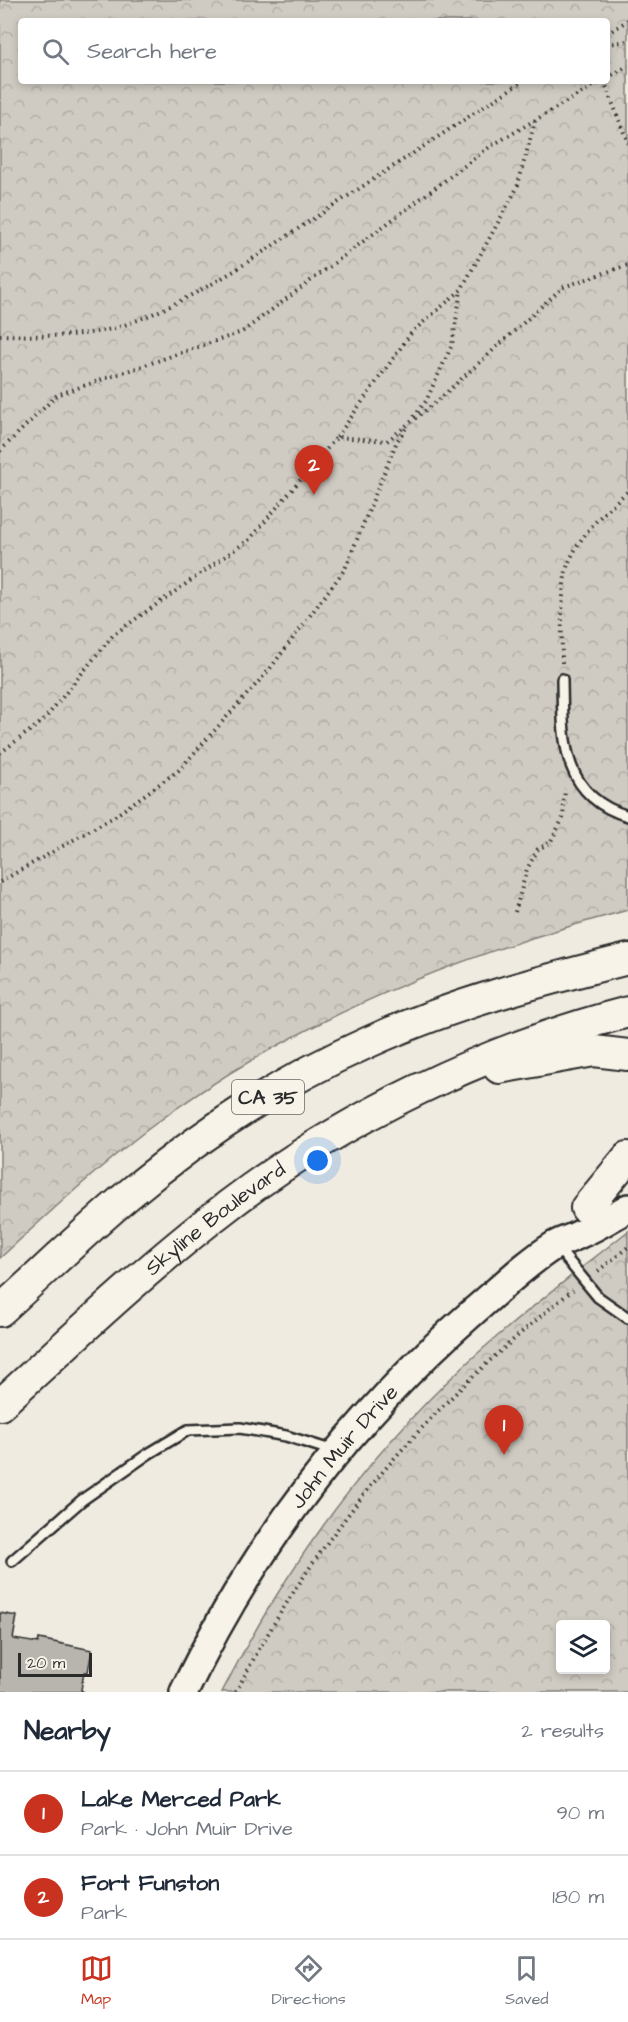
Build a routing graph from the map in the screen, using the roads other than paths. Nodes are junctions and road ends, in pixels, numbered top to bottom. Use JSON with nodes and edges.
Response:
{"nodes":[{"id":1,"x":562,"y":679,"type":"road end"},
{"id":2,"x":628,"y":816,"type":"edge"},
{"id":3,"x":628,"y":959,"type":"edge"},
{"id":4,"x":628,"y":1012,"type":"edge"},
{"id":5,"x":628,"y":1055,"type":"edge"},
{"id":6,"x":446,"y":1077,"type":"junction"},
{"id":7,"x":628,"y":1157,"type":"edge"},
{"id":8,"x":628,"y":1172,"type":"edge"},
{"id":9,"x":586,"y":1208,"type":"junction"},
{"id":10,"x":628,"y":1208,"type":"edge"},
{"id":11,"x":555,"y":1245,"type":"junction"},
{"id":12,"x":0,"y":1311,"type":"edge"},
{"id":13,"x":628,"y":1318,"type":"edge"},
{"id":14,"x":0,"y":1405,"type":"edge"},
{"id":15,"x":337,"y":1452,"type":"junction"},
{"id":16,"x":12,"y":1561,"type":"dead end"},
{"id":17,"x":184,"y":1692,"type":"edge"}],
"edges":[{"from":1,"to":2,"type":"lane"},
{"from":3,"to":12,"type":"main road","number":"CA 35"},
{"from":4,"to":6,"type":"main road","name":"Skyline Boulevard"},
{"from":5,"to":6,"type":"main road"},
{"from":6,"to":14,"type":"main road","name":"Skyline Boulevard"},
{"from":7,"to":9,"type":"main road"},
{"from":8,"to":9,"type":"street","name":"John Muir Drive"},
{"from":9,"to":11,"type":"street","name":"John Muir Drive"},
{"from":10,"to":11,"type":"street","name":"John Muir Drive"},
{"from":11,"to":13,"type":"lane"},
{"from":11,"to":15,"type":"street","name":"John Muir Drive"},
{"from":15,"to":16,"type":"lane"},
{"from":15,"to":17,"type":"street","name":"John Muir Drive"}]}
